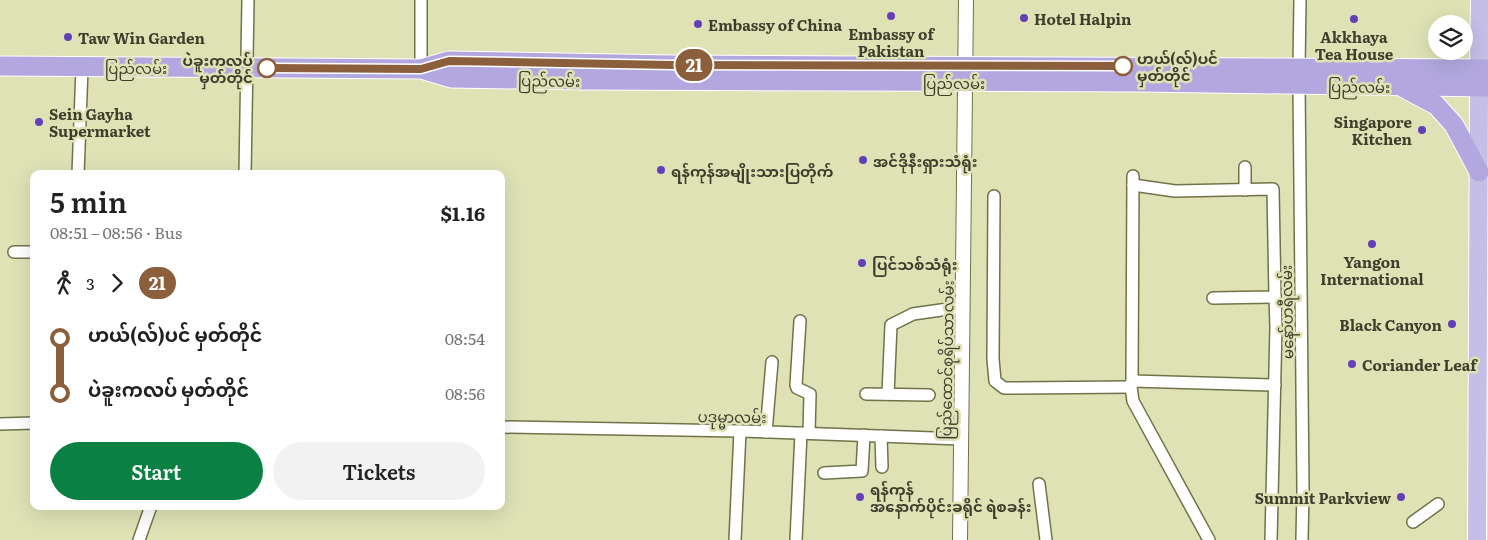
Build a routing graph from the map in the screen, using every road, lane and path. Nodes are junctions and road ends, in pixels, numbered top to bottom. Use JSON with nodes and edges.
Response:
{"nodes":[{"id":1,"x":248,"y":0,"type":"edge"},
{"id":2,"x":422,"y":0,"type":"edge"},
{"id":3,"x":966,"y":0,"type":"edge"},
{"id":4,"x":1300,"y":0,"type":"edge"},
{"id":5,"x":1480,"y":0,"type":"edge"},
{"id":6,"x":0,"y":66,"type":"edge"},
{"id":7,"x":247,"y":67,"type":"junction"},
{"id":8,"x":82,"y":68,"type":"junction"},
{"id":9,"x":421,"y":69,"type":"junction"},
{"id":10,"x":966,"y":74,"type":"junction"},
{"id":11,"x":1299,"y":76,"type":"junction"},
{"id":12,"x":1483,"y":78,"type":"edge"},
{"id":13,"x":1401,"y":86,"type":"junction"},
{"id":14,"x":1245,"y":166,"type":"dead end"},
{"id":15,"x":78,"y":170,"type":"edge"},
{"id":16,"x":245,"y":170,"type":"edge"},
{"id":17,"x":1480,"y":172,"type":"junction"},
{"id":18,"x":1245,"y":190,"type":"junction"},
{"id":19,"x":994,"y":196,"type":"dead end"},
{"id":20,"x":1484,"y":225,"type":"edge"},
{"id":21,"x":14,"y":252,"type":"dead end"},
{"id":22,"x":30,"y":252,"type":"edge"},
{"id":23,"x":1275,"y":297,"type":"junction"},
{"id":24,"x":1213,"y":298,"type":"dead end"},
{"id":25,"x":962,"y":307,"type":"junction"},
{"id":26,"x":800,"y":321,"type":"dead end"},
{"id":27,"x":772,"y":362,"type":"dead end"},
{"id":28,"x":1132,"y":384,"type":"junction"},
{"id":29,"x":1275,"y":385,"type":"junction"},
{"id":30,"x":866,"y":394,"type":"dead end"},
{"id":31,"x":888,"y":394,"type":"junction"},
{"id":32,"x":929,"y":395,"type":"dead end"},
{"id":33,"x":0,"y":424,"type":"edge"},
{"id":34,"x":30,"y":424,"type":"edge"},
{"id":35,"x":505,"y":427,"type":"edge"},
{"id":36,"x":740,"y":431,"type":"junction"},
{"id":37,"x":766,"y":432,"type":"junction"},
{"id":38,"x":805,"y":433,"type":"junction"},
{"id":39,"x":864,"y":435,"type":"junction"},
{"id":40,"x":881,"y":436,"type":"junction"},
{"id":41,"x":961,"y":439,"type":"junction"},
{"id":42,"x":882,"y":467,"type":"dead end"},
{"id":43,"x":824,"y":473,"type":"dead end"},
{"id":44,"x":1039,"y":484,"type":"dead end"},
{"id":45,"x":1438,"y":504,"type":"dead end"},
{"id":46,"x":150,"y":510,"type":"edge"},
{"id":47,"x":1413,"y":522,"type":"dead end"},
{"id":48,"x":139,"y":540,"type":"edge"},
{"id":49,"x":735,"y":540,"type":"edge"},
{"id":50,"x":796,"y":540,"type":"edge"},
{"id":51,"x":960,"y":540,"type":"edge"},
{"id":52,"x":1046,"y":540,"type":"edge"},
{"id":53,"x":1209,"y":540,"type":"edge"},
{"id":54,"x":1271,"y":540,"type":"edge"},
{"id":55,"x":1302,"y":540,"type":"edge"},
{"id":56,"x":1477,"y":540,"type":"edge"}],
"edges":[{"from":1,"to":7,"type":"street"},
{"from":2,"to":9,"type":"street"},
{"from":3,"to":10,"type":"street","name":"ပြည်ထောင်စုရိပ်သာလမ်း"},
{"from":4,"to":11,"type":"street","name":"မနော်ဟရီလမ်း"},
{"from":5,"to":12,"type":"main road"},
{"from":6,"to":8,"type":"highway","name":"ပြည်လမ်း"},
{"from":7,"to":8,"type":"highway","name":"ပြည်လမ်း"},
{"from":7,"to":9,"type":"highway","name":"ပြည်လမ်း"},
{"from":7,"to":16,"type":"street"},
{"from":8,"to":15,"type":"street"},
{"from":9,"to":10,"type":"highway","name":"ပြည်လမ်း"},
{"from":10,"to":11,"type":"highway","name":"ပြည်လမ်း"},
{"from":10,"to":25,"type":"street","name":"ပြည်ထောင်စုရိပ်သာလမ်း"},
{"from":11,"to":12,"type":"highway","name":"ပြည်လမ်း"},
{"from":11,"to":13,"type":"highway","name":"ပြည်လမ်း"},
{"from":11,"to":55,"type":"street","name":"မနော်ဟရီလမ်း"},
{"from":12,"to":13,"type":"highway","name":"ပြည်လမ်း"},
{"from":12,"to":17,"type":"main road"},
{"from":13,"to":17,"type":"highway"},
{"from":14,"to":18,"type":"street"},
{"from":17,"to":20,"type":"main road"},
{"from":18,"to":23,"type":"street"},
{"from":18,"to":28,"type":"street"},
{"from":19,"to":28,"type":"street"},
{"from":20,"to":56,"type":"main road"},
{"from":21,"to":22,"type":"street"},
{"from":23,"to":24,"type":"street"},
{"from":23,"to":29,"type":"street"},
{"from":25,"to":31,"type":"street"},
{"from":25,"to":41,"type":"street","name":"ပြည်ထောင်စုရိပ်သာလမ်း"},
{"from":26,"to":38,"type":"street"},
{"from":27,"to":37,"type":"street"},
{"from":28,"to":29,"type":"street"},
{"from":28,"to":53,"type":"street"},
{"from":29,"to":54,"type":"street"},
{"from":30,"to":31,"type":"street"},
{"from":31,"to":32,"type":"street"},
{"from":33,"to":34,"type":"street"},
{"from":35,"to":36,"type":"street","name":"ပဒုမ္မာလမ်း"},
{"from":36,"to":37,"type":"street","name":"ပဒုမ္မာလမ်း"},
{"from":36,"to":49,"type":"street"},
{"from":37,"to":38,"type":"street","name":"ပဒုမ္မာလမ်း"},
{"from":38,"to":39,"type":"street","name":"ပဒုမ္မာလမ်း"},
{"from":38,"to":50,"type":"street"},
{"from":39,"to":40,"type":"street","name":"ပဒုမ္မာလမ်း"},
{"from":39,"to":43,"type":"street"},
{"from":40,"to":41,"type":"street","name":"ပဒုမ္မာလမ်း"},
{"from":40,"to":42,"type":"street"},
{"from":41,"to":51,"type":"street","name":"ပြည်ထောင်စုရိပ်သာလမ်း"},
{"from":44,"to":52,"type":"street"},
{"from":45,"to":47,"type":"street"},
{"from":46,"to":48,"type":"street"}]}
